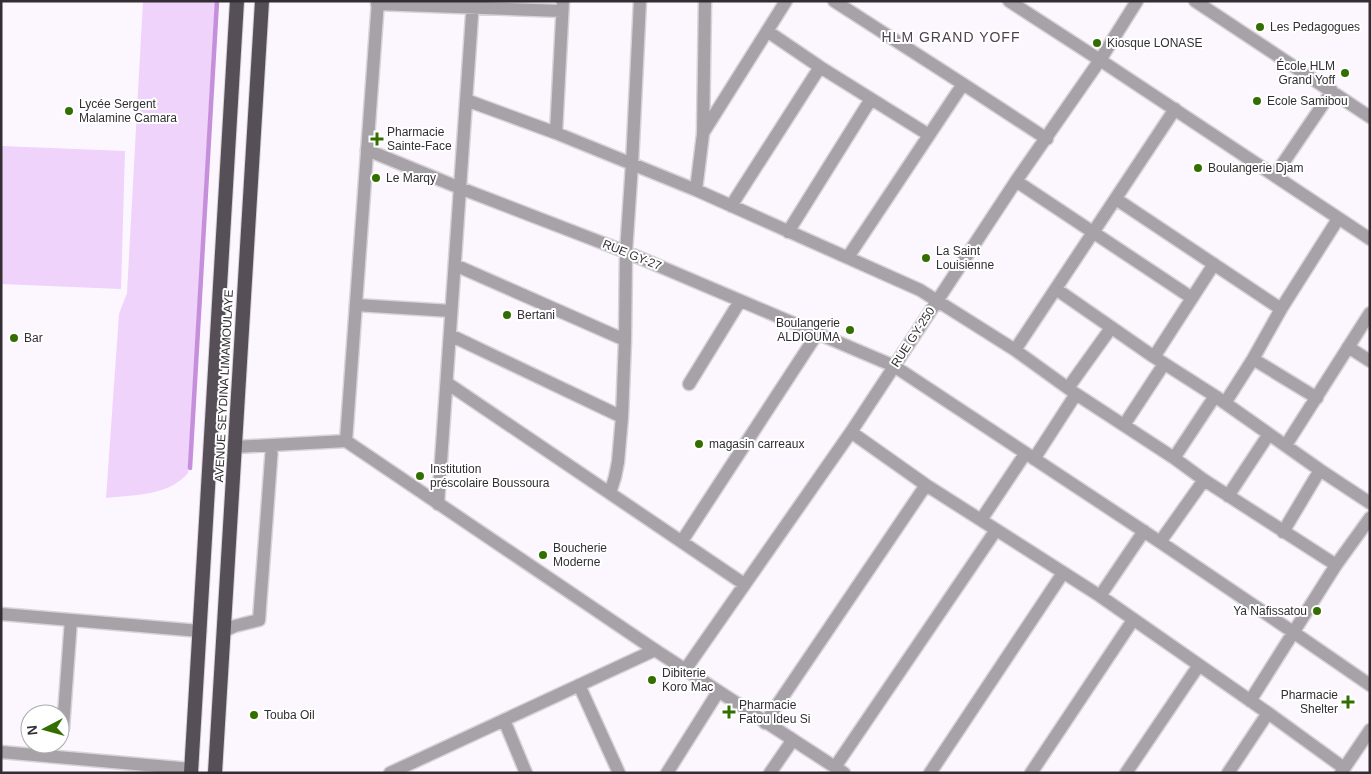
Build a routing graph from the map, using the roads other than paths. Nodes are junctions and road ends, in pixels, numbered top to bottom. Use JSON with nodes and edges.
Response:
{"nodes":[{"id":1,"x":237,"y":1,"type":"edge"},
{"id":2,"x":262,"y":1,"type":"edge"},
{"id":3,"x":640,"y":1,"type":"edge"},
{"id":4,"x":705,"y":1,"type":"edge"},
{"id":5,"x":786,"y":1,"type":"edge"},
{"id":6,"x":834,"y":1,"type":"edge"},
{"id":7,"x":1009,"y":1,"type":"edge"},
{"id":8,"x":1137,"y":1,"type":"edge"},
{"id":9,"x":1195,"y":1,"type":"edge"},
{"id":10,"x":378,"y":3,"type":"edge"},
{"id":11,"x":472,"y":4,"type":"edge"},
{"id":12,"x":563,"y":6,"type":"edge"},
{"id":13,"x":767,"y":31,"type":"junction"},
{"id":14,"x":1100,"y":60,"type":"junction"},
{"id":15,"x":820,"y":67,"type":"junction"},
{"id":16,"x":964,"y":84,"type":"junction"},
{"id":17,"x":1332,"y":91,"type":"junction"},
{"id":18,"x":872,"y":99,"type":"junction"},
{"id":19,"x":466,"y":100,"type":"junction"},
{"id":20,"x":1175,"y":110,"type":"junction"},
{"id":21,"x":1370,"y":117,"type":"edge"},
{"id":22,"x":556,"y":133,"type":"junction"},
{"id":23,"x":703,"y":134,"type":"junction"},
{"id":24,"x":929,"y":135,"type":"junction"},
{"id":25,"x":1047,"y":138,"type":"junction"},
{"id":26,"x":367,"y":150,"type":"junction"},
{"id":27,"x":632,"y":164,"type":"junction"},
{"id":28,"x":1274,"y":175,"type":"junction"},
{"id":29,"x":1016,"y":181,"type":"junction"},
{"id":30,"x":460,"y":188,"type":"junction"},
{"id":31,"x":696,"y":190,"type":"junction"},
{"id":32,"x":1116,"y":199,"type":"junction"},
{"id":33,"x":731,"y":206,"type":"junction"},
{"id":34,"x":1338,"y":219,"type":"junction"},
{"id":35,"x":788,"y":232,"type":"junction"},
{"id":36,"x":1094,"y":232,"type":"junction"},
{"id":37,"x":1370,"y":239,"type":"edge"},
{"id":38,"x":626,"y":252,"type":"junction"},
{"id":39,"x":848,"y":257,"type":"junction"},
{"id":40,"x":1214,"y":264,"type":"junction"},
{"id":41,"x":455,"y":265,"type":"junction"},
{"id":42,"x":1056,"y":289,"type":"junction"},
{"id":43,"x":1192,"y":298,"type":"junction"},
{"id":44,"x":740,"y":300,"type":"junction"},
{"id":45,"x":937,"y":301,"type":"junction"},
{"id":46,"x":356,"y":304,"type":"junction"},
{"id":47,"x":1281,"y":309,"type":"junction"},
{"id":48,"x":451,"y":311,"type":"junction"},
{"id":49,"x":1370,"y":313,"type":"edge"},
{"id":50,"x":1111,"y":328,"type":"junction"},
{"id":51,"x":818,"y":334,"type":"junction"},
{"id":52,"x":450,"y":335,"type":"junction"},
{"id":53,"x":625,"y":340,"type":"junction"},
{"id":54,"x":1348,"y":347,"type":"junction"},
{"id":55,"x":1015,"y":350,"type":"junction"},
{"id":56,"x":1252,"y":359,"type":"junction"},
{"id":57,"x":1159,"y":360,"type":"junction"},
{"id":58,"x":1370,"y":362,"type":"edge"},
{"id":59,"x":894,"y":366,"type":"junction"},
{"id":60,"x":446,"y":383,"type":"junction"},
{"id":61,"x":689,"y":384,"type":"dead end"},
{"id":62,"x":1072,"y":391,"type":"junction"},
{"id":63,"x":1316,"y":398,"type":"junction"},
{"id":64,"x":1220,"y":400,"type":"junction"},
{"id":65,"x":622,"y":417,"type":"junction"},
{"id":66,"x":1124,"y":425,"type":"junction"},
{"id":67,"x":850,"y":432,"type":"junction"},
{"id":68,"x":1269,"y":434,"type":"junction"},
{"id":69,"x":346,"y":441,"type":"junction"},
{"id":70,"x":1286,"y":445,"type":"junction"},
{"id":71,"x":272,"y":446,"type":"junction"},
{"id":72,"x":235,"y":447,"type":"junction"},
{"id":73,"x":1030,"y":456,"type":"junction"},
{"id":74,"x":1174,"y":458,"type":"junction"},
{"id":75,"x":1320,"y":470,"type":"junction"},
{"id":76,"x":1204,"y":480,"type":"junction"},
{"id":77,"x":926,"y":484,"type":"junction"},
{"id":78,"x":610,"y":493,"type":"junction"},
{"id":79,"x":1228,"y":496,"type":"junction"},
{"id":80,"x":1370,"y":503,"type":"edge"},
{"id":81,"x":438,"y":504,"type":"junction"},
{"id":82,"x":1370,"y":518,"type":"edge"},
{"id":83,"x":981,"y":520,"type":"junction"},
{"id":84,"x":996,"y":530,"type":"junction"},
{"id":85,"x":1144,"y":532,"type":"junction"},
{"id":86,"x":1283,"y":532,"type":"junction"},
{"id":87,"x":682,"y":541,"type":"junction"},
{"id":88,"x":1160,"y":542,"type":"junction"},
{"id":89,"x":1336,"y":565,"type":"junction"},
{"id":90,"x":1063,"y":573,"type":"junction"},
{"id":91,"x":744,"y":584,"type":"junction"},
{"id":92,"x":1100,"y":596,"type":"junction"},
{"id":93,"x":1,"y":614,"type":"edge"},
{"id":94,"x":71,"y":620,"type":"junction"},
{"id":95,"x":1133,"y":620,"type":"junction"},
{"id":96,"x":200,"y":630,"type":"junction"},
{"id":97,"x":224,"y":631,"type":"junction"},
{"id":98,"x":1293,"y":632,"type":"junction"},
{"id":99,"x":655,"y":650,"type":"junction"},
{"id":100,"x":1199,"y":665,"type":"junction"},
{"id":101,"x":685,"y":670,"type":"junction"},
{"id":102,"x":579,"y":685,"type":"junction"},
{"id":103,"x":1370,"y":686,"type":"edge"},
{"id":104,"x":718,"y":692,"type":"junction"},
{"id":105,"x":1250,"y":701,"type":"junction"},
{"id":106,"x":65,"y":704,"type":"edge"},
{"id":107,"x":1268,"y":713,"type":"junction"},
{"id":108,"x":504,"y":720,"type":"junction"},
{"id":109,"x":765,"y":723,"type":"junction"},
{"id":110,"x":1370,"y":730,"type":"edge"},
{"id":111,"x":790,"y":738,"type":"junction"},
{"id":112,"x":1,"y":752,"type":"edge"},
{"id":113,"x":839,"y":770,"type":"edge"},
{"id":114,"x":1343,"y":770,"type":"edge"},
{"id":115,"x":191,"y":771,"type":"edge"},
{"id":116,"x":214,"y":773,"type":"edge"},
{"id":117,"x":390,"y":773,"type":"edge"},
{"id":118,"x":526,"y":773,"type":"edge"},
{"id":119,"x":619,"y":773,"type":"edge"},
{"id":120,"x":667,"y":773,"type":"edge"},
{"id":121,"x":770,"y":773,"type":"edge"},
{"id":122,"x":930,"y":773,"type":"edge"},
{"id":123,"x":1031,"y":773,"type":"edge"},
{"id":124,"x":1126,"y":773,"type":"edge"},
{"id":125,"x":1228,"y":773,"type":"edge"}],
"edges":[{"from":1,"to":96,"type":"highway","name":"AVENUE SEYDINA LIMAMOULAYE"},
{"from":2,"to":72,"type":"highway","name":"AVENUE SEYDINA LIMAMOULAYE"},
{"from":3,"to":27,"type":"street"},
{"from":4,"to":23,"type":"street"},
{"from":5,"to":13,"type":"street"},
{"from":6,"to":16,"type":"street"},
{"from":7,"to":14,"type":"street"},
{"from":8,"to":14,"type":"street","name":"RUE GY-250"},
{"from":9,"to":17,"type":"street"},
{"from":10,"to":11,"type":"street"},
{"from":10,"to":26,"type":"street"},
{"from":11,"to":12,"type":"street"},
{"from":11,"to":19,"type":"street"},
{"from":12,"to":22,"type":"street"},
{"from":13,"to":15,"type":"street"},
{"from":13,"to":23,"type":"street"},
{"from":14,"to":20,"type":"street"},
{"from":14,"to":25,"type":"street","name":"RUE GY-250"},
{"from":15,"to":18,"type":"street"},
{"from":15,"to":33,"type":"street"},
{"from":16,"to":24,"type":"street"},
{"from":16,"to":25,"type":"street"},
{"from":17,"to":21,"type":"street"},
{"from":17,"to":28,"type":"street"},
{"from":18,"to":24,"type":"street"},
{"from":18,"to":35,"type":"street"},
{"from":19,"to":22,"type":"street"},
{"from":19,"to":30,"type":"street"},
{"from":20,"to":28,"type":"street"},
{"from":20,"to":32,"type":"street"},
{"from":22,"to":27,"type":"street"},
{"from":23,"to":31,"type":"street"},
{"from":24,"to":39,"type":"street"},
{"from":25,"to":29,"type":"street","name":"RUE GY-250"},
{"from":26,"to":30,"type":"street","name":"RUE GY-27"},
{"from":26,"to":46,"type":"street"},
{"from":27,"to":31,"type":"street"},
{"from":27,"to":38,"type":"street"},
{"from":28,"to":34,"type":"street"},
{"from":29,"to":36,"type":"street"},
{"from":29,"to":45,"type":"street","name":"RUE GY-250"},
{"from":30,"to":38,"type":"street","name":"RUE GY-27"},
{"from":30,"to":41,"type":"street"},
{"from":31,"to":33,"type":"street"},
{"from":32,"to":36,"type":"street"},
{"from":32,"to":40,"type":"street"},
{"from":33,"to":35,"type":"street"},
{"from":34,"to":37,"type":"street"},
{"from":34,"to":47,"type":"street"},
{"from":35,"to":39,"type":"street"},
{"from":36,"to":42,"type":"street"},
{"from":36,"to":43,"type":"street"},
{"from":38,"to":44,"type":"street","name":"RUE GY-27"},
{"from":38,"to":53,"type":"street"},
{"from":39,"to":45,"type":"street"},
{"from":40,"to":43,"type":"street"},
{"from":40,"to":47,"type":"street"},
{"from":41,"to":48,"type":"street"},
{"from":41,"to":53,"type":"street"},
{"from":42,"to":50,"type":"street"},
{"from":42,"to":55,"type":"street"},
{"from":43,"to":57,"type":"street"},
{"from":44,"to":51,"type":"street","name":"RUE GY-27"},
{"from":44,"to":61,"type":"street"},
{"from":45,"to":55,"type":"street"},
{"from":45,"to":59,"type":"street","name":"RUE GY-250"},
{"from":46,"to":48,"type":"street"},
{"from":46,"to":69,"type":"street"},
{"from":47,"to":56,"type":"street"},
{"from":48,"to":52,"type":"street"},
{"from":49,"to":54,"type":"street"},
{"from":50,"to":57,"type":"street"},
{"from":50,"to":62,"type":"street"},
{"from":51,"to":59,"type":"street","name":"RUE GY-27"},
{"from":51,"to":87,"type":"street"},
{"from":52,"to":60,"type":"street"},
{"from":52,"to":65,"type":"street"},
{"from":53,"to":65,"type":"street"},
{"from":54,"to":58,"type":"street"},
{"from":54,"to":63,"type":"street"},
{"from":55,"to":62,"type":"street"},
{"from":56,"to":63,"type":"street"},
{"from":56,"to":64,"type":"street"},
{"from":57,"to":64,"type":"street"},
{"from":57,"to":66,"type":"street"},
{"from":59,"to":67,"type":"street","name":"RUE GY-250"},
{"from":59,"to":73,"type":"street","name":"RUE GY-27"},
{"from":60,"to":78,"type":"street"},
{"from":60,"to":81,"type":"street"},
{"from":62,"to":66,"type":"street"},
{"from":62,"to":73,"type":"street"},
{"from":63,"to":70,"type":"street"},
{"from":64,"to":68,"type":"street"},
{"from":64,"to":74,"type":"street"},
{"from":65,"to":78,"type":"street"},
{"from":66,"to":74,"type":"street"},
{"from":67,"to":77,"type":"street"},
{"from":67,"to":91,"type":"street","name":"RUE GY-250"},
{"from":68,"to":70,"type":"street"},
{"from":68,"to":79,"type":"street"},
{"from":69,"to":71,"type":"street"},
{"from":69,"to":81,"type":"street"},
{"from":70,"to":75,"type":"street"},
{"from":71,"to":72,"type":"street"},
{"from":71,"to":97,"type":"street"},
{"from":72,"to":97,"type":"highway","name":"AVENUE SEYDINA LIMAMOULAYE"},
{"from":73,"to":83,"type":"street"},
{"from":73,"to":85,"type":"street","name":"RUE GY-27"},
{"from":74,"to":76,"type":"street"},
{"from":75,"to":80,"type":"street"},
{"from":75,"to":86,"type":"street"},
{"from":76,"to":79,"type":"street"},
{"from":76,"to":88,"type":"street"},
{"from":77,"to":83,"type":"street"},
{"from":77,"to":109,"type":"street"},
{"from":78,"to":87,"type":"street"},
{"from":79,"to":86,"type":"street"},
{"from":81,"to":99,"type":"street"},
{"from":82,"to":89,"type":"street"},
{"from":83,"to":84,"type":"street"},
{"from":84,"to":90,"type":"street"},
{"from":84,"to":113,"type":"street"},
{"from":85,"to":88,"type":"street","name":"RUE GY-27"},
{"from":85,"to":92,"type":"street"},
{"from":86,"to":89,"type":"street"},
{"from":87,"to":91,"type":"street"},
{"from":88,"to":98,"type":"street","name":"RUE GY-27"},
{"from":89,"to":98,"type":"street"},
{"from":90,"to":92,"type":"street"},
{"from":90,"to":122,"type":"street"},
{"from":91,"to":101,"type":"street","name":"RUE GY-250"},
{"from":92,"to":95,"type":"street"},
{"from":93,"to":94,"type":"street"},
{"from":94,"to":96,"type":"street"},
{"from":94,"to":106,"type":"street"},
{"from":95,"to":100,"type":"street"},
{"from":95,"to":123,"type":"street"},
{"from":96,"to":115,"type":"highway","name":"AVENUE SEYDINA LIMAMOULAYE"},
{"from":97,"to":116,"type":"highway","name":"AVENUE SEYDINA LIMAMOULAYE"},
{"from":98,"to":103,"type":"street","name":"RUE GY-27"},
{"from":98,"to":105,"type":"street"},
{"from":99,"to":101,"type":"street"},
{"from":99,"to":102,"type":"street"},
{"from":100,"to":105,"type":"street"},
{"from":100,"to":124,"type":"street"},
{"from":101,"to":104,"type":"street"},
{"from":102,"to":108,"type":"street"},
{"from":102,"to":119,"type":"street"},
{"from":104,"to":109,"type":"street"},
{"from":104,"to":120,"type":"street"},
{"from":105,"to":107,"type":"street"},
{"from":107,"to":114,"type":"street"},
{"from":107,"to":125,"type":"street"},
{"from":108,"to":117,"type":"street"},
{"from":108,"to":118,"type":"street"},
{"from":109,"to":111,"type":"street"},
{"from":110,"to":114,"type":"street"},
{"from":111,"to":113,"type":"street"},
{"from":111,"to":121,"type":"street"},
{"from":112,"to":115,"type":"street"}]}
